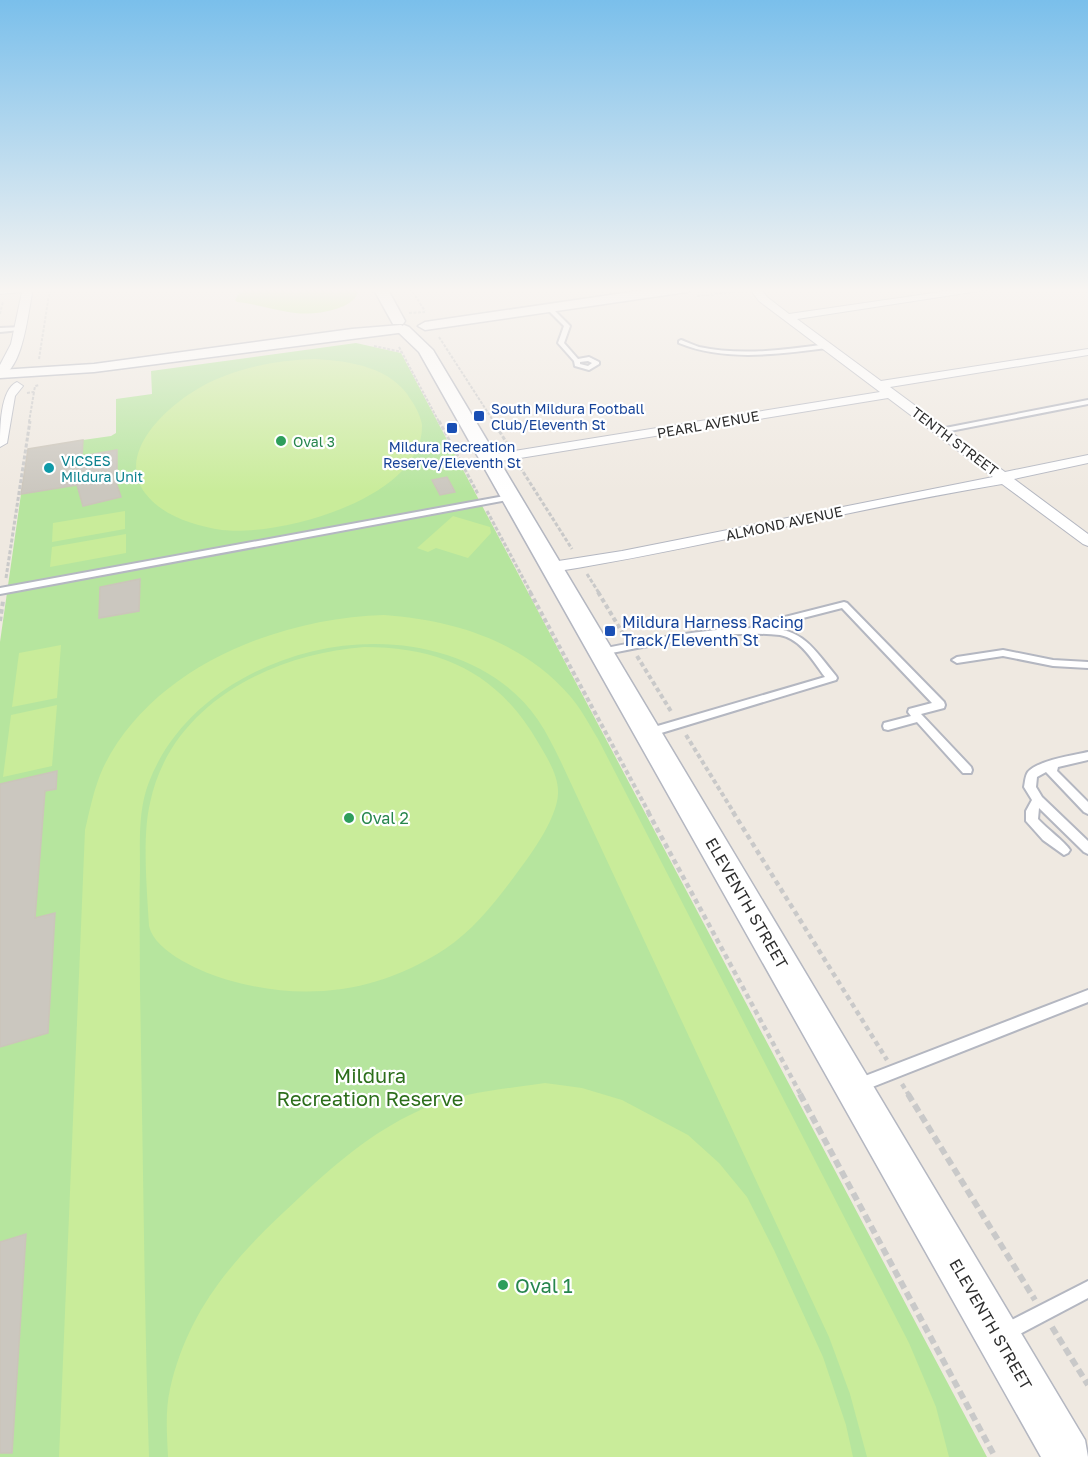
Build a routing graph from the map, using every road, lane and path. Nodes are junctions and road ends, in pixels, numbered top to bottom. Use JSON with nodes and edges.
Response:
{"nodes":[{"id":1,"x":12,"y":356,"type":"edge"},
{"id":2,"x":20,"y":356,"type":"edge"},
{"id":3,"x":33,"y":356,"type":"edge"},
{"id":4,"x":183,"y":356,"type":"edge"},
{"id":5,"x":425,"y":356,"type":"edge"},
{"id":6,"x":431,"y":356,"type":"edge"},
{"id":7,"x":431,"y":356,"type":"edge"},
{"id":8,"x":573,"y":356,"type":"edge"},
{"id":9,"x":840,"y":356,"type":"edge"},
{"id":10,"x":1065,"y":356,"type":"edge"},
{"id":11,"x":577,"y":361,"type":"dead end"},
{"id":12,"x":0,"y":373,"type":"edge"},
{"id":13,"x":27,"y":378,"type":"junction"},
{"id":14,"x":0,"y":388,"type":"edge"},
{"id":15,"x":885,"y":390,"type":"junction"},
{"id":16,"x":1088,"y":402,"type":"edge"},
{"id":17,"x":940,"y":430,"type":"junction"},
{"id":18,"x":0,"y":443,"type":"edge"},
{"id":19,"x":502,"y":459,"type":"junction"},
{"id":20,"x":1088,"y":459,"type":"edge"},
{"id":21,"x":1002,"y":477,"type":"junction"},
{"id":22,"x":496,"y":499,"type":"junction"},
{"id":23,"x":1086,"y":538,"type":"edge"},
{"id":24,"x":567,"y":568,"type":"junction"},
{"id":25,"x":2,"y":591,"type":"edge"},
{"id":26,"x":0,"y":621,"type":"edge"},
{"id":27,"x":743,"y":631,"type":"junction"},
{"id":28,"x":616,"y":650,"type":"junction"},
{"id":29,"x":957,"y":660,"type":"dead end"},
{"id":30,"x":1088,"y":665,"type":"edge"},
{"id":31,"x":919,"y":718,"type":"junction"},
{"id":32,"x":679,"y":723,"type":"junction"},
{"id":33,"x":888,"y":726,"type":"dead end"},
{"id":34,"x":647,"y":733,"type":"junction"},
{"id":35,"x":1088,"y":756,"type":"edge"},
{"id":36,"x":1052,"y":768,"type":"junction"},
{"id":37,"x":967,"y":770,"type":"dead end"},
{"id":38,"x":1038,"y":800,"type":"junction"},
{"id":39,"x":1088,"y":809,"type":"edge"},
{"id":40,"x":1088,"y":849,"type":"edge"},
{"id":41,"x":1064,"y":850,"type":"dead end"},
{"id":42,"x":1088,"y":996,"type":"edge"},
{"id":43,"x":894,"y":1071,"type":"junction"},
{"id":44,"x":854,"y":1087,"type":"junction"},
{"id":45,"x":1088,"y":1289,"type":"edge"},
{"id":46,"x":1043,"y":1312,"type":"junction"},
{"id":47,"x":998,"y":1336,"type":"junction"},
{"id":48,"x":1088,"y":1385,"type":"edge"},
{"id":49,"x":995,"y":1457,"type":"edge"},
{"id":50,"x":1068,"y":1457,"type":"edge"}],
"edges":[{"from":1,"to":12,"type":"street"},
{"from":2,"to":13,"type":"street"},
{"from":3,"to":13,"type":"path"},
{"from":4,"to":13,"type":"street"},
{"from":5,"to":22,"type":"path"},
{"from":6,"to":19,"type":"main road","name":"ELEVENTH STREET"},
{"from":7,"to":19,"type":"path"},
{"from":8,"to":11,"type":"lane"},
{"from":9,"to":15,"type":"street","name":"TENTH STREET"},
{"from":10,"to":15,"type":"street","name":"PEARL AVENUE"},
{"from":12,"to":13,"type":"street"},
{"from":13,"to":14,"type":"street"},
{"from":13,"to":18,"type":"street"},
{"from":13,"to":25,"type":"path"},
{"from":15,"to":17,"type":"street","name":"TENTH STREET"},
{"from":15,"to":19,"type":"street","name":"PEARL AVENUE"},
{"from":16,"to":17,"type":"lane"},
{"from":17,"to":21,"type":"street","name":"TENTH STREET"},
{"from":19,"to":22,"type":"main road","name":"ELEVENTH STREET"},
{"from":19,"to":24,"type":"path"},
{"from":20,"to":21,"type":"street","name":"ALMOND AVENUE"},
{"from":21,"to":23,"type":"street","name":"TENTH STREET"},
{"from":21,"to":24,"type":"street","name":"ALMOND AVENUE"},
{"from":22,"to":24,"type":"main road","name":"ELEVENTH STREET"},
{"from":22,"to":25,"type":"lane"},
{"from":22,"to":49,"type":"path"},
{"from":24,"to":28,"type":"main road","name":"ELEVENTH STREET"},
{"from":24,"to":28,"type":"path"},
{"from":25,"to":26,"type":"path"},
{"from":27,"to":28,"type":"lane"},
{"from":27,"to":31,"type":"lane"},
{"from":27,"to":32,"type":"lane"},
{"from":28,"to":32,"type":"path"},
{"from":28,"to":34,"type":"main road","name":"ELEVENTH STREET"},
{"from":29,"to":30,"type":"lane"},
{"from":31,"to":33,"type":"lane"},
{"from":31,"to":37,"type":"lane"},
{"from":32,"to":34,"type":"lane"},
{"from":32,"to":43,"type":"path"},
{"from":34,"to":44,"type":"main road","name":"ELEVENTH STREET"},
{"from":35,"to":36,"type":"lane"},
{"from":36,"to":38,"type":"lane"},
{"from":36,"to":39,"type":"lane"},
{"from":38,"to":40,"type":"lane"},
{"from":38,"to":41,"type":"lane"},
{"from":42,"to":43,"type":"lane"},
{"from":43,"to":44,"type":"lane"},
{"from":43,"to":46,"type":"path"},
{"from":44,"to":47,"type":"main road","name":"ELEVENTH STREET"},
{"from":45,"to":46,"type":"lane"},
{"from":46,"to":47,"type":"lane"},
{"from":46,"to":48,"type":"path"},
{"from":47,"to":50,"type":"main road","name":"ELEVENTH STREET"}]}
